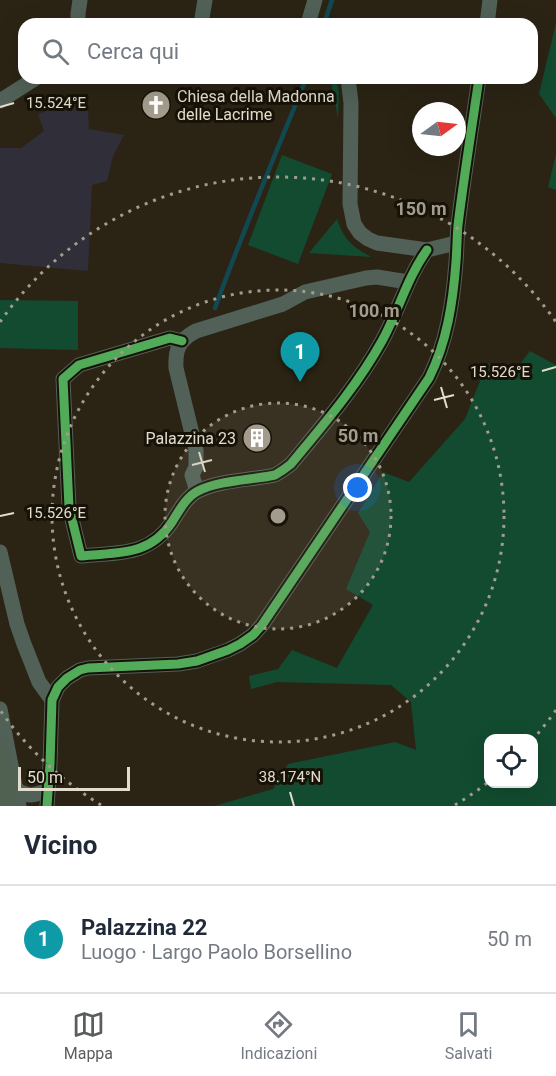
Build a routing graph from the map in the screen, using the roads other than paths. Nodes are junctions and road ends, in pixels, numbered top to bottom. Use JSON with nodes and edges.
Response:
{"nodes":[{"id":1,"x":80,"y":0,"type":"edge"},
{"id":2,"x":205,"y":0,"type":"edge"},
{"id":3,"x":315,"y":0,"type":"edge"},
{"id":4,"x":490,"y":0,"type":"edge"},
{"id":5,"x":78,"y":18,"type":"edge"},
{"id":6,"x":202,"y":18,"type":"edge"},
{"id":7,"x":310,"y":18,"type":"edge"},
{"id":8,"x":488,"y":18,"type":"edge"},
{"id":9,"x":27,"y":84,"type":"edge"},
{"id":10,"x":349,"y":84,"type":"edge"},
{"id":11,"x":478,"y":84,"type":"edge"},
{"id":12,"x":0,"y":101,"type":"edge"},
{"id":13,"x":456,"y":243,"type":"junction"},
{"id":14,"x":427,"y":250,"type":"junction"},
{"id":15,"x":408,"y":282,"type":"junction"},
{"id":16,"x":182,"y":341,"type":"junction"},
{"id":17,"x":197,"y":491,"type":"junction"},
{"id":18,"x":0,"y":552,"type":"edge"},
{"id":19,"x":51,"y":699,"type":"junction"},
{"id":20,"x":0,"y":710,"type":"edge"},
{"id":21,"x":0,"y":752,"type":"edge"},
{"id":22,"x":12,"y":798,"type":"edge"},
{"id":23,"x":48,"y":798,"type":"edge"},
{"id":24,"x":19,"y":806,"type":"edge"}],
"edges":[{"from":1,"to":5,"type":"street"},
{"from":2,"to":6,"type":"street"},
{"from":3,"to":7,"type":"street"},
{"from":4,"to":8,"type":"street"},
{"from":9,"to":12,"type":"street"},
{"from":10,"to":14,"type":"street"},
{"from":11,"to":13,"type":"street"},
{"from":13,"to":14,"type":"street"},
{"from":13,"to":19,"type":"street"},
{"from":14,"to":15,"type":"street"},
{"from":15,"to":16,"type":"street"},
{"from":15,"to":17,"type":"street"},
{"from":16,"to":17,"type":"street"},
{"from":16,"to":17,"type":"street"},
{"from":18,"to":19,"type":"street"},
{"from":19,"to":23,"type":"street"},
{"from":20,"to":22,"type":"street"},
{"from":21,"to":22,"type":"main road"},
{"from":22,"to":23,"type":"street"},
{"from":22,"to":24,"type":"street"}]}
